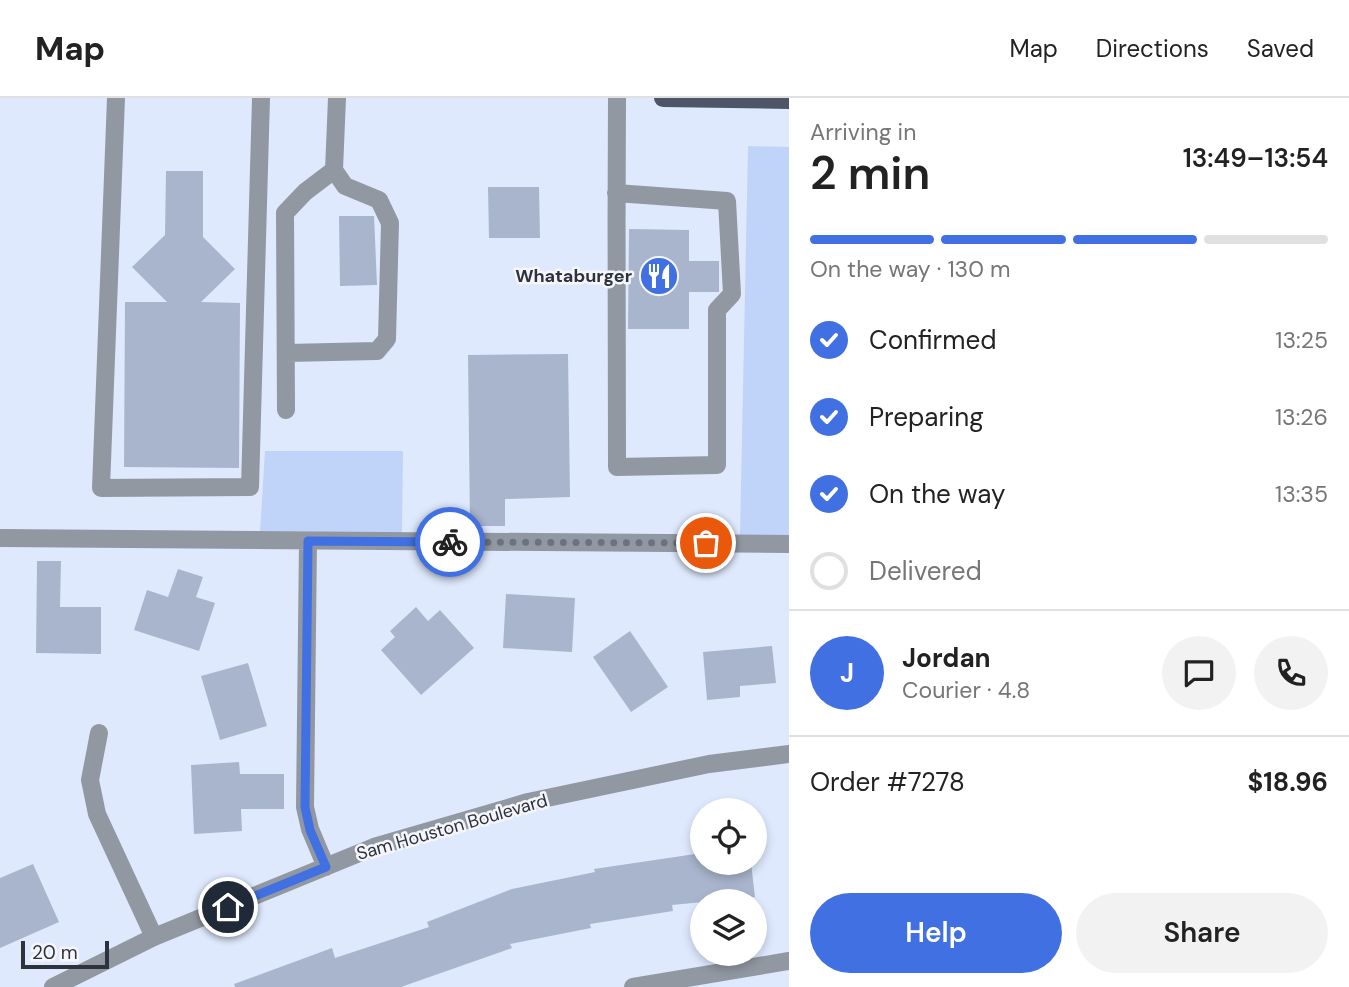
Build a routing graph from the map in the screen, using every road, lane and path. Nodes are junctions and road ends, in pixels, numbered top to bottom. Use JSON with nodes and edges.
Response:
{"nodes":[{"id":1,"x":116,"y":98,"type":"edge"},
{"id":2,"x":261,"y":98,"type":"edge"},
{"id":3,"x":337,"y":98,"type":"edge"},
{"id":4,"x":617,"y":98,"type":"edge"},
{"id":5,"x":663,"y":98,"type":"edge"},
{"id":6,"x":789,"y":100,"type":"edge"},
{"id":7,"x":334,"y":170,"type":"junction"},
{"id":8,"x":617,"y":193,"type":"junction"},
{"id":9,"x":287,"y":353,"type":"junction"},
{"id":10,"x":286,"y":410,"type":"dead end"},
{"id":11,"x":0,"y":538,"type":"edge"},
{"id":12,"x":308,"y":541,"type":"junction"},
{"id":13,"x":789,"y":544,"type":"edge"},
{"id":14,"x":99,"y":733,"type":"dead end"},
{"id":15,"x":789,"y":754,"type":"edge"},
{"id":16,"x":326,"y":867,"type":"junction"},
{"id":17,"x":154,"y":937,"type":"junction"},
{"id":18,"x":789,"y":961,"type":"edge"},
{"id":19,"x":53,"y":987,"type":"edge"},
{"id":20,"x":633,"y":987,"type":"edge"}],
"edges":[{"from":1,"to":2,"type":"street"},
{"from":3,"to":7,"type":"street"},
{"from":4,"to":8,"type":"street"},
{"from":5,"to":6,"type":"main road"},
{"from":7,"to":9,"type":"street"},
{"from":7,"to":9,"type":"street"},
{"from":8,"to":8,"type":"street"},
{"from":9,"to":10,"type":"street"},
{"from":11,"to":12,"type":"street"},
{"from":12,"to":13,"type":"street"},
{"from":12,"to":16,"type":"street"},
{"from":14,"to":17,"type":"street"},
{"from":15,"to":16,"type":"street","name":"Sam Houston Boulevard"},
{"from":16,"to":17,"type":"street","name":"Sam Houston Boulevard"},
{"from":17,"to":19,"type":"street","name":"Sam Houston Boulevard"},
{"from":18,"to":20,"type":"street"}]}
